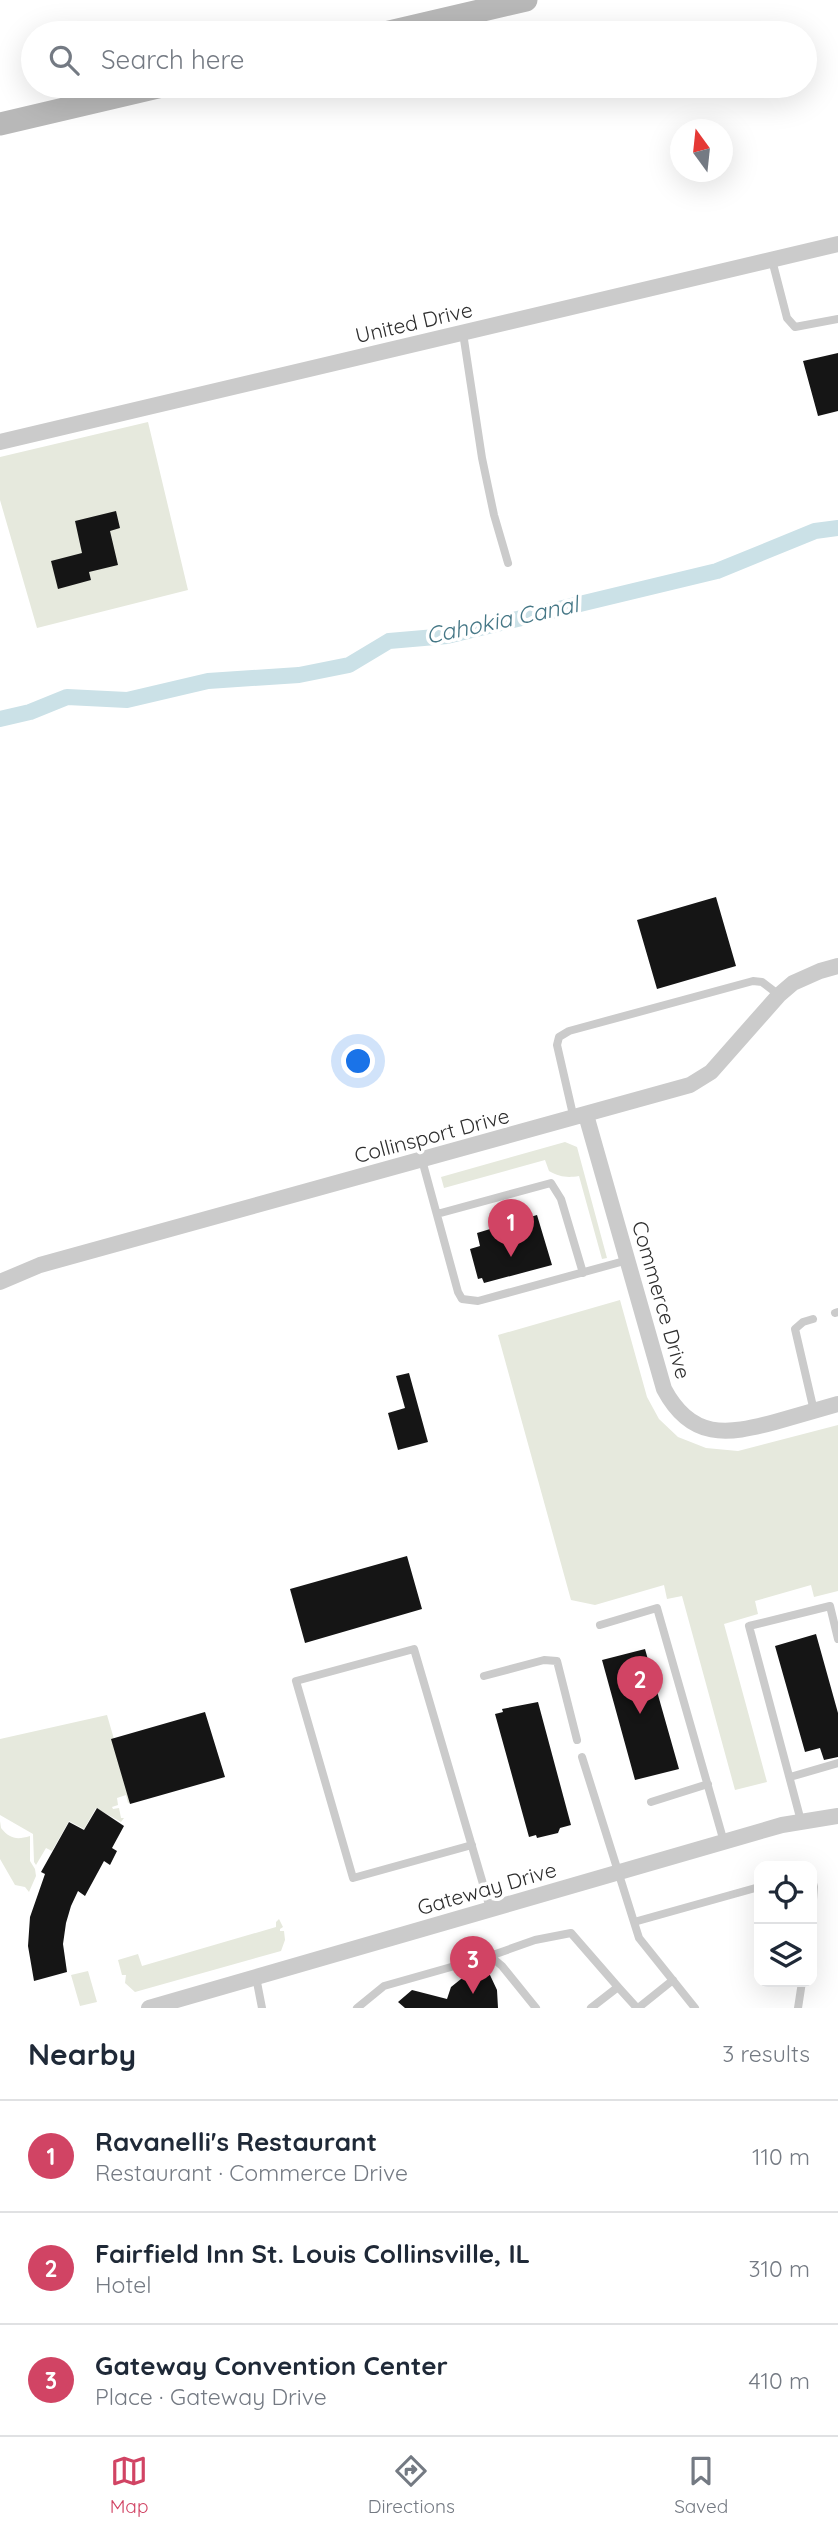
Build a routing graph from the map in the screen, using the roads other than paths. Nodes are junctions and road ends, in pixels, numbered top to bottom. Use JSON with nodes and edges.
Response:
{"nodes":[{"id":1,"x":526,"y":0,"type":"edge"},
{"id":2,"x":436,"y":21,"type":"edge"},
{"id":3,"x":111,"y":98,"type":"edge"},
{"id":4,"x":0,"y":124,"type":"edge"},
{"id":5,"x":838,"y":244,"type":"edge"},
{"id":6,"x":772,"y":260,"type":"junction"},
{"id":7,"x":838,"y":319,"type":"edge"},
{"id":8,"x":463,"y":333,"type":"junction"},
{"id":9,"x":0,"y":442,"type":"edge"},
{"id":10,"x":508,"y":564,"type":"dead end"},
{"id":11,"x":838,"y":966,"type":"edge"},
{"id":12,"x":779,"y":995,"type":"junction"},
{"id":13,"x":580,"y":1117,"type":"junction"},
{"id":14,"x":422,"y":1160,"type":"junction"},
{"id":15,"x":437,"y":1214,"type":"junction"},
{"id":16,"x":629,"y":1260,"type":"junction"},
{"id":17,"x":583,"y":1273,"type":"junction"},
{"id":18,"x":0,"y":1282,"type":"edge"},
{"id":19,"x":813,"y":1319,"type":"dead end"},
{"id":20,"x":838,"y":1404,"type":"edge"},
{"id":21,"x":814,"y":1411,"type":"junction"},
{"id":22,"x":600,"y":1625,"type":"dead end"},
{"id":23,"x":838,"y":1639,"type":"edge"},
{"id":24,"x":484,"y":1676,"type":"dead end"},
{"id":25,"x":577,"y":1740,"type":"dead end"},
{"id":26,"x":582,"y":1757,"type":"dead end"},
{"id":27,"x":838,"y":1763,"type":"edge"},
{"id":28,"x":790,"y":1777,"type":"junction"},
{"id":29,"x":708,"y":1784,"type":"junction"},
{"id":30,"x":651,"y":1802,"type":"dead end"},
{"id":31,"x":838,"y":1816,"type":"edge"},
{"id":32,"x":802,"y":1821,"type":"junction"},
{"id":33,"x":724,"y":1842,"type":"junction"},
{"id":34,"x":472,"y":1846,"type":"junction"},
{"id":35,"x":619,"y":1872,"type":"junction"},
{"id":36,"x":754,"y":1888,"type":"edge"},
{"id":37,"x":490,"y":1909,"type":"junction"},
{"id":38,"x":634,"y":1922,"type":"junction"},
{"id":39,"x":489,"y":1956,"type":"junction"},
{"id":40,"x":256,"y":1977,"type":"junction"},
{"id":41,"x":673,"y":1980,"type":"junction"},
{"id":42,"x":618,"y":1987,"type":"junction"},
{"id":43,"x":801,"y":1987,"type":"edge"},
{"id":44,"x":149,"y":2008,"type":"edge"},
{"id":45,"x":262,"y":2008,"type":"edge"},
{"id":46,"x":357,"y":2008,"type":"edge"},
{"id":47,"x":536,"y":2008,"type":"edge"},
{"id":48,"x":591,"y":2008,"type":"edge"},
{"id":49,"x":637,"y":2008,"type":"edge"},
{"id":50,"x":695,"y":2008,"type":"edge"},
{"id":51,"x":798,"y":2008,"type":"edge"}],
"edges":[{"from":1,"to":2,"type":"main road"},
{"from":3,"to":4,"type":"main road"},
{"from":5,"to":6,"type":"street","name":"United Drive"},
{"from":6,"to":7,"type":"lane"},
{"from":6,"to":8,"type":"street","name":"United Drive"},
{"from":8,"to":9,"type":"street","name":"United Drive"},
{"from":8,"to":10,"type":"lane"},
{"from":11,"to":12,"type":"street","name":"Collinsport Drive"},
{"from":12,"to":13,"type":"street","name":"Collinsport Drive"},
{"from":12,"to":13,"type":"lane"},
{"from":13,"to":14,"type":"street","name":"Collinsport Drive"},
{"from":13,"to":16,"type":"street","name":"Commerce Drive"},
{"from":14,"to":15,"type":"lane"},
{"from":14,"to":18,"type":"street","name":"Collinsport Drive"},
{"from":15,"to":17,"type":"lane"},
{"from":15,"to":17,"type":"lane"},
{"from":16,"to":17,"type":"lane"},
{"from":16,"to":21,"type":"street","name":"Commerce Drive"},
{"from":19,"to":21,"type":"lane"},
{"from":20,"to":21,"type":"street","name":"Commerce Drive"},
{"from":22,"to":29,"type":"lane"},
{"from":23,"to":28,"type":"lane"},
{"from":24,"to":25,"type":"lane"},
{"from":26,"to":35,"type":"lane"},
{"from":27,"to":28,"type":"lane"},
{"from":28,"to":32,"type":"lane"},
{"from":29,"to":30,"type":"lane"},
{"from":29,"to":33,"type":"lane"},
{"from":31,"to":32,"type":"street","name":"Gateway Drive"},
{"from":32,"to":33,"type":"street","name":"Gateway Drive"},
{"from":33,"to":35,"type":"street","name":"Gateway Drive"},
{"from":34,"to":34,"type":"lane"},
{"from":34,"to":37,"type":"lane"},
{"from":35,"to":37,"type":"street","name":"Gateway Drive"},
{"from":35,"to":38,"type":"lane"},
{"from":36,"to":38,"type":"lane"},
{"from":37,"to":40,"type":"street","name":"Gateway Drive"},
{"from":38,"to":41,"type":"lane"},
{"from":39,"to":42,"type":"lane"},
{"from":39,"to":46,"type":"lane"},
{"from":39,"to":47,"type":"lane"},
{"from":40,"to":44,"type":"street","name":"Gateway Drive"},
{"from":40,"to":45,"type":"lane"},
{"from":41,"to":49,"type":"lane"},
{"from":41,"to":50,"type":"lane"},
{"from":42,"to":48,"type":"lane"},
{"from":42,"to":49,"type":"lane"},
{"from":43,"to":51,"type":"lane"}]}
